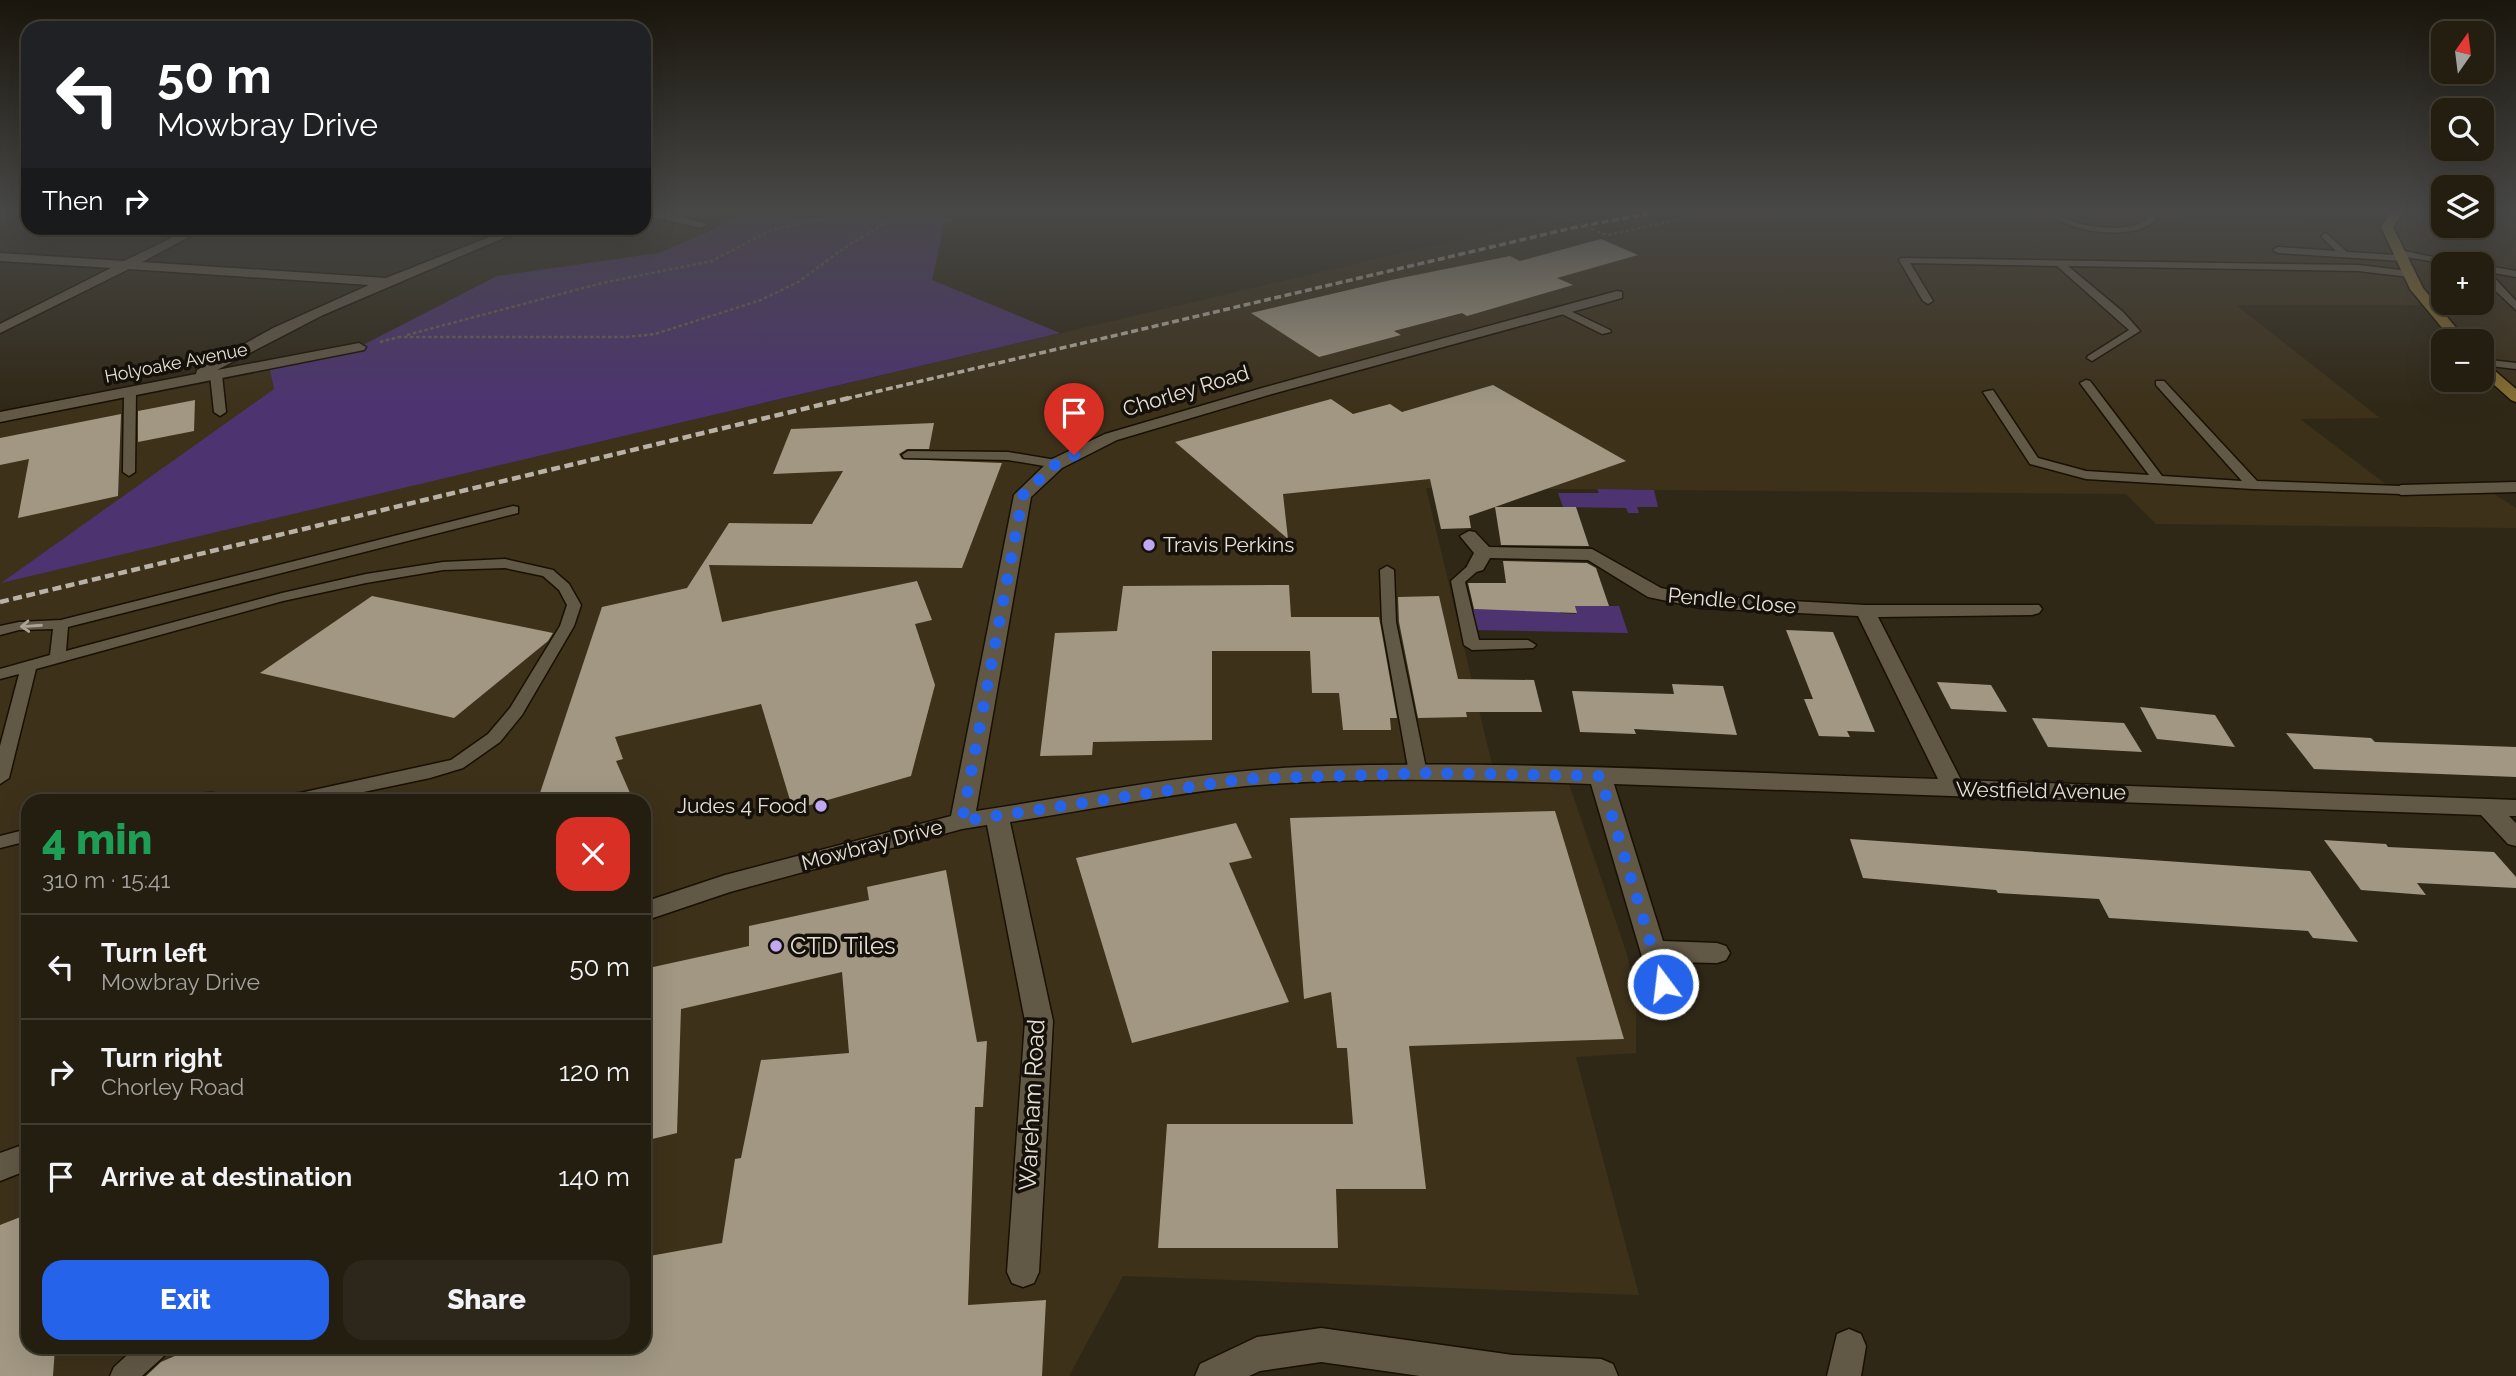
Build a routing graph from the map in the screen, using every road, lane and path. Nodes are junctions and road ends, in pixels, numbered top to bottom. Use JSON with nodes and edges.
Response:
{"nodes":[{"id":1,"x":103,"y":277,"type":"edge"},
{"id":2,"x":315,"y":277,"type":"edge"},
{"id":3,"x":401,"y":277,"type":"edge"},
{"id":4,"x":631,"y":277,"type":"edge"},
{"id":5,"x":805,"y":277,"type":"edge"},
{"id":6,"x":1914,"y":277,"type":"edge"},
{"id":7,"x":2075,"y":277,"type":"edge"},
{"id":8,"x":2411,"y":277,"type":"edge"},
{"id":9,"x":2487,"y":277,"type":"edge"},
{"id":10,"x":389,"y":282,"type":"junction"},
{"id":11,"x":1617,"y":295,"type":"dead end"},
{"id":12,"x":1928,"y":301,"type":"dead end"},
{"id":13,"x":2516,"y":307,"type":"edge"},
{"id":14,"x":1562,"y":310,"type":"junction"},
{"id":15,"x":0,"y":329,"type":"edge"},
{"id":16,"x":2450,"y":329,"type":"edge"},
{"id":17,"x":1606,"y":332,"type":"dead end"},
{"id":18,"x":398,"y":337,"type":"junction"},
{"id":19,"x":359,"y":347,"type":"joint"},
{"id":20,"x":2092,"y":358,"type":"dead end"},
{"id":21,"x":2494,"y":365,"type":"edge"},
{"id":22,"x":2516,"y":366,"type":"edge"},
{"id":23,"x":216,"y":375,"type":"junction"},
{"id":24,"x":2494,"y":376,"type":"edge"},
{"id":25,"x":191,"y":380,"type":"junction"},
{"id":26,"x":2086,"y":383,"type":"dead end"},
{"id":27,"x":2160,"y":383,"type":"dead end"},
{"id":28,"x":130,"y":392,"type":"junction"},
{"id":29,"x":1989,"y":392,"type":"dead end"},
{"id":30,"x":2516,"y":397,"type":"edge"},
{"id":31,"x":220,"y":412,"type":"dead end"},
{"id":32,"x":0,"y":417,"type":"edge"},
{"id":33,"x":908,"y":454,"type":"dead end"},
{"id":34,"x":1056,"y":464,"type":"junction"},
{"id":35,"x":129,"y":472,"type":"dead end"},
{"id":36,"x":2160,"y":480,"type":"junction"},
{"id":37,"x":2253,"y":485,"type":"junction"},
{"id":38,"x":2516,"y":487,"type":"edge"},
{"id":39,"x":2401,"y":490,"type":"joint"},
{"id":40,"x":513,"y":510,"type":"dead end"},
{"id":41,"x":1469,"y":536,"type":"dead end"},
{"id":42,"x":1480,"y":559,"type":"junction"},
{"id":43,"x":1387,"y":570,"type":"dead end"},
{"id":44,"x":2032,"y":609,"type":"dead end"},
{"id":45,"x":1865,"y":611,"type":"junction"},
{"id":46,"x":61,"y":624,"type":"junction"},
{"id":47,"x":0,"y":631,"type":"edge"},
{"id":48,"x":1528,"y":645,"type":"dead end"},
{"id":49,"x":57,"y":659,"type":"junction"},
{"id":50,"x":29,"y":666,"type":"junction"},
{"id":51,"x":0,"y":674,"type":"edge"},
{"id":52,"x":1418,"y":773,"type":"junction"},
{"id":53,"x":1566,"y":775,"type":"joint"},
{"id":54,"x":1600,"y":776,"type":"junction"},
{"id":55,"x":0,"y":778,"type":"edge"},
{"id":56,"x":1954,"y":789,"type":"junction"},
{"id":57,"x":324,"y":794,"type":"edge"},
{"id":58,"x":2487,"y":807,"type":"junction"},
{"id":59,"x":2516,"y":808,"type":"edge"},
{"id":60,"x":997,"y":816,"type":"junction"},
{"id":61,"x":962,"y":821,"type":"junction"},
{"id":62,"x":21,"y":837,"type":"edge"},
{"id":63,"x":2516,"y":838,"type":"edge"},
{"id":64,"x":0,"y":842,"type":"edge"},
{"id":65,"x":651,"y":910,"type":"edge"},
{"id":66,"x":1654,"y":951,"type":"junction"},
{"id":67,"x":1717,"y":953,"type":"dead end"},
{"id":68,"x":1663,"y":984,"type":"dead end"},
{"id":69,"x":21,"y":1159,"type":"edge"},
{"id":70,"x":0,"y":1167,"type":"edge"},
{"id":71,"x":1023,"y":1272,"type":"dead end"},
{"id":72,"x":148,"y":1354,"type":"edge"},
{"id":73,"x":1448,"y":1369,"type":"edge"},
{"id":74,"x":123,"y":1376,"type":"edge"},
{"id":75,"x":1212,"y":1376,"type":"edge"},
{"id":76,"x":1601,"y":1376,"type":"edge"}],
"edges":[{"from":1,"to":15,"type":"street"},
{"from":2,"to":10,"type":"street"},
{"from":3,"to":10,"type":"street"},
{"from":4,"to":18,"type":"path"},
{"from":5,"to":18,"type":"path"},
{"from":6,"to":12,"type":"lane"},
{"from":7,"to":20,"type":"lane"},
{"from":8,"to":16,"type":"main road"},
{"from":9,"to":13,"type":"lane"},
{"from":10,"to":25,"type":"street"},
{"from":11,"to":14,"type":"street","name":"Chorley Road"},
{"from":14,"to":17,"type":"lane"},
{"from":14,"to":34,"type":"street","name":"Chorley Road"},
{"from":18,"to":19,"type":"path"},
{"from":19,"to":23,"type":"street","name":"Holyoake Avenue"},
{"from":21,"to":22,"type":"lane"},
{"from":23,"to":25,"type":"street","name":"Holyoake Avenue"},
{"from":23,"to":31,"type":"lane"},
{"from":24,"to":30,"type":"main road"},
{"from":25,"to":28,"type":"street","name":"Holyoake Avenue"},
{"from":26,"to":36,"type":"lane"},
{"from":27,"to":37,"type":"lane"},
{"from":28,"to":32,"type":"street","name":"Holyoake Avenue"},
{"from":28,"to":35,"type":"lane"},
{"from":29,"to":36,"type":"lane"},
{"from":33,"to":34,"type":"lane"},
{"from":34,"to":61,"type":"street","name":"Chorley Road"},
{"from":36,"to":37,"type":"lane"},
{"from":37,"to":39,"type":"lane"},
{"from":38,"to":39,"type":"street"},
{"from":40,"to":46,"type":"lane"},
{"from":41,"to":42,"type":"street"},
{"from":42,"to":45,"type":"street","name":"Pendle Close"},
{"from":42,"to":48,"type":"lane"},
{"from":43,"to":52,"type":"lane"},
{"from":44,"to":45,"type":"street","name":"Pendle Close"},
{"from":45,"to":56,"type":"street"},
{"from":46,"to":47,"type":"lane","one_way":true},
{"from":46,"to":49,"type":"lane"},
{"from":49,"to":50,"type":"lane"},
{"from":49,"to":57,"type":"lane"},
{"from":50,"to":51,"type":"lane"},
{"from":50,"to":55,"type":"lane"},
{"from":52,"to":53,"type":"street","name":"Mowbray Drive"},
{"from":52,"to":60,"type":"street","name":"Mowbray Drive"},
{"from":53,"to":54,"type":"street","name":"Westfield Avenue"},
{"from":54,"to":56,"type":"street","name":"Westfield Avenue"},
{"from":54,"to":66,"type":"street"},
{"from":56,"to":58,"type":"street","name":"Westfield Avenue"},
{"from":58,"to":59,"type":"street","name":"Westfield Avenue"},
{"from":58,"to":63,"type":"street"},
{"from":60,"to":61,"type":"street","name":"Mowbray Drive"},
{"from":60,"to":71,"type":"street","name":"Wareham Road"},
{"from":61,"to":65,"type":"street","name":"Mowbray Drive"},
{"from":62,"to":64,"type":"lane"},
{"from":66,"to":67,"type":"street"},
{"from":66,"to":68,"type":"street"},
{"from":69,"to":70,"type":"street"},
{"from":72,"to":74,"type":"lane"},
{"from":73,"to":75,"type":"street"},
{"from":73,"to":76,"type":"street"}]}
